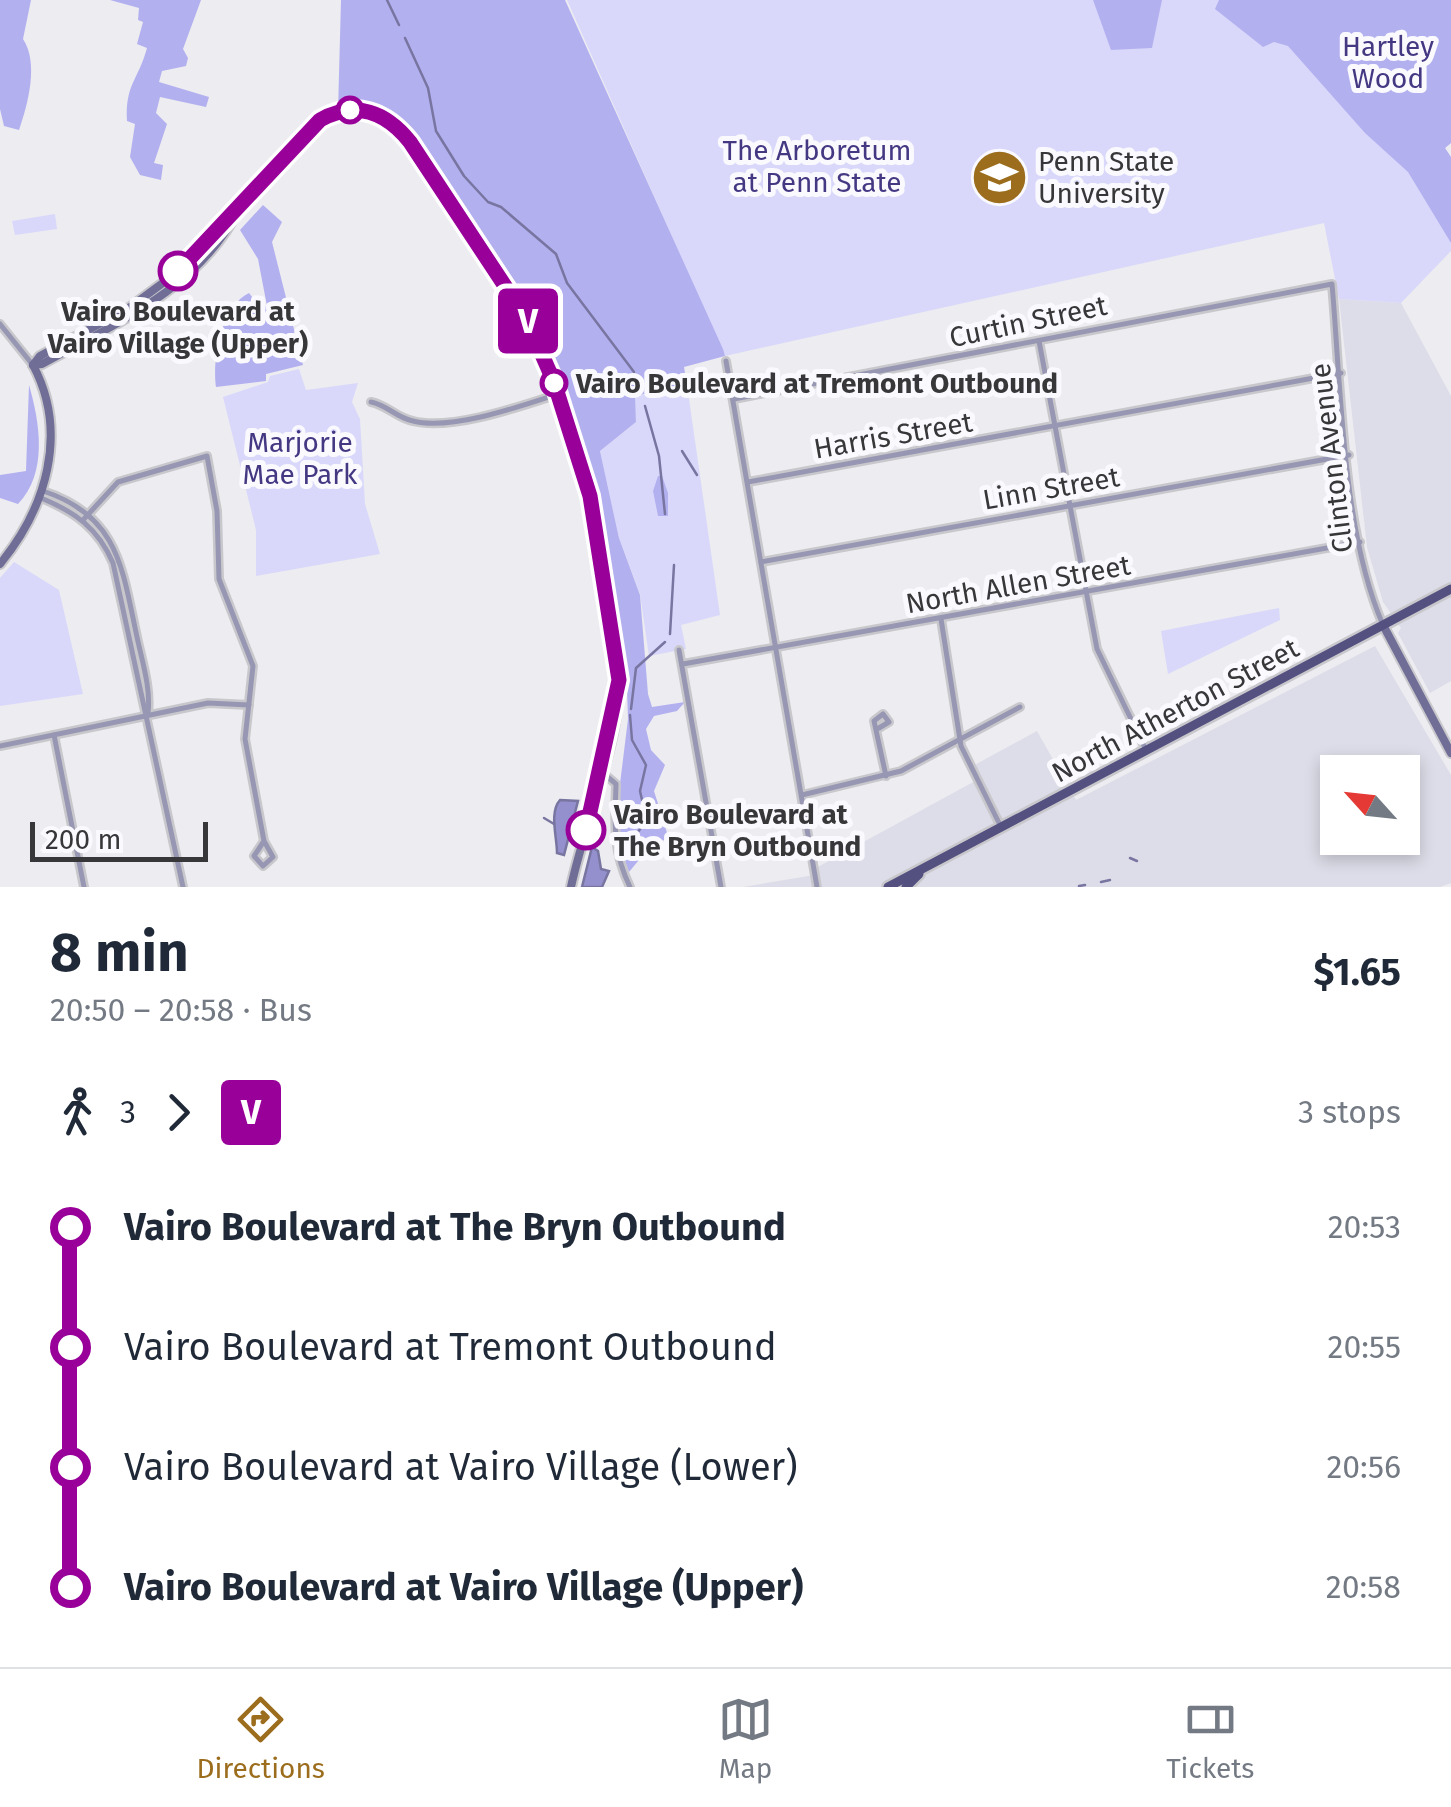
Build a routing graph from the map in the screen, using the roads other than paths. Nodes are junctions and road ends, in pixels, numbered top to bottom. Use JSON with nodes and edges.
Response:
{"nodes":[{"id":1,"x":1332,"y":284,"type":"joint"},
{"id":2,"x":0,"y":324,"type":"edge"},
{"id":3,"x":1039,"y":341,"type":"junction"},
{"id":4,"x":726,"y":361,"type":"dead end"},
{"id":5,"x":33,"y":364,"type":"junction"},
{"id":6,"x":1340,"y":374,"type":"junction"},
{"id":7,"x":558,"y":394,"type":"junction"},
{"id":8,"x":734,"y":398,"type":"junction"},
{"id":9,"x":371,"y":402,"type":"dead end"},
{"id":10,"x":1056,"y":426,"type":"junction"},
{"id":11,"x":1349,"y":454,"type":"junction"},
{"id":12,"x":748,"y":482,"type":"junction"},
{"id":13,"x":42,"y":494,"type":"junction"},
{"id":14,"x":1070,"y":504,"type":"junction"},
{"id":15,"x":85,"y":517,"type":"junction"},
{"id":16,"x":1360,"y":542,"type":"junction"},
{"id":17,"x":761,"y":562,"type":"junction"},
{"id":18,"x":0,"y":564,"type":"edge"},
{"id":19,"x":1451,"y":588,"type":"edge"},
{"id":20,"x":1086,"y":592,"type":"junction"},
{"id":21,"x":940,"y":619,"type":"junction"},
{"id":22,"x":1383,"y":625,"type":"junction"},
{"id":23,"x":776,"y":648,"type":"junction"},
{"id":24,"x":679,"y":650,"type":"dead end"},
{"id":25,"x":682,"y":664,"type":"junction"},
{"id":26,"x":249,"y":705,"type":"junction"},
{"id":27,"x":1020,"y":706,"type":"dead end"},
{"id":28,"x":148,"y":716,"type":"junction"},
{"id":29,"x":878,"y":728,"type":"dead end"},
{"id":30,"x":54,"y":735,"type":"junction"},
{"id":31,"x":960,"y":740,"type":"junction"},
{"id":32,"x":0,"y":746,"type":"edge"},
{"id":33,"x":1146,"y":750,"type":"junction"},
{"id":34,"x":1451,"y":753,"type":"edge"},
{"id":35,"x":600,"y":772,"type":"junction"},
{"id":36,"x":886,"y":777,"type":"junction"},
{"id":37,"x":801,"y":795,"type":"junction"},
{"id":38,"x":1000,"y":827,"type":"junction"},
{"id":39,"x":264,"y":840,"type":"junction"},
{"id":40,"x":920,"y":872,"type":"junction"},
{"id":41,"x":84,"y":887,"type":"edge"},
{"id":42,"x":183,"y":887,"type":"edge"},
{"id":43,"x":571,"y":887,"type":"edge"},
{"id":44,"x":630,"y":887,"type":"edge"},
{"id":45,"x":720,"y":887,"type":"edge"},
{"id":46,"x":817,"y":887,"type":"edge"},
{"id":47,"x":888,"y":887,"type":"edge"},
{"id":48,"x":906,"y":887,"type":"edge"}],
"edges":[{"from":1,"to":3,"type":"street","name":"Curtin Street"},
{"from":1,"to":6,"type":"street","name":"Clinton Avenue"},
{"from":2,"to":5,"type":"street"},
{"from":3,"to":8,"type":"street","name":"Curtin Street"},
{"from":3,"to":10,"type":"street"},
{"from":4,"to":8,"type":"street"},
{"from":5,"to":7,"type":"street"},
{"from":5,"to":13,"type":"street"},
{"from":6,"to":10,"type":"street","name":"Harris Street"},
{"from":6,"to":11,"type":"street","name":"Clinton Avenue"},
{"from":7,"to":9,"type":"street"},
{"from":7,"to":35,"type":"street"},
{"from":8,"to":12,"type":"street"},
{"from":10,"to":12,"type":"street","name":"Harris Street"},
{"from":10,"to":14,"type":"street"},
{"from":11,"to":14,"type":"street","name":"Linn Street"},
{"from":11,"to":16,"type":"street","name":"Clinton Avenue"},
{"from":12,"to":17,"type":"street"},
{"from":13,"to":15,"type":"street"},
{"from":13,"to":18,"type":"street"},
{"from":14,"to":17,"type":"street","name":"Linn Street"},
{"from":14,"to":20,"type":"street"},
{"from":15,"to":26,"type":"street"},
{"from":15,"to":28,"type":"street"},
{"from":16,"to":20,"type":"street","name":"North Allen Street"},
{"from":16,"to":22,"type":"street","name":"Clinton Avenue"},
{"from":17,"to":23,"type":"street"},
{"from":19,"to":22,"type":"main road","name":"North Atherton Street"},
{"from":20,"to":21,"type":"street","name":"North Allen Street"},
{"from":20,"to":33,"type":"street"},
{"from":21,"to":23,"type":"street","name":"North Allen Street"},
{"from":21,"to":31,"type":"street"},
{"from":22,"to":33,"type":"main road","name":"North Atherton Street"},
{"from":22,"to":34,"type":"street"},
{"from":23,"to":25,"type":"street","name":"North Allen Street"},
{"from":23,"to":37,"type":"street"},
{"from":24,"to":25,"type":"street"},
{"from":25,"to":45,"type":"street"},
{"from":26,"to":28,"type":"street"},
{"from":26,"to":39,"type":"street"},
{"from":27,"to":31,"type":"street"},
{"from":28,"to":30,"type":"street"},
{"from":28,"to":42,"type":"street"},
{"from":29,"to":36,"type":"street"},
{"from":30,"to":32,"type":"street"},
{"from":30,"to":41,"type":"street"},
{"from":31,"to":36,"type":"street"},
{"from":31,"to":38,"type":"street"},
{"from":33,"to":38,"type":"main road","name":"North Atherton Street"},
{"from":35,"to":43,"type":"street"},
{"from":35,"to":44,"type":"street"},
{"from":36,"to":37,"type":"street"},
{"from":37,"to":46,"type":"street"},
{"from":38,"to":40,"type":"main road","name":"North Atherton Street"},
{"from":39,"to":39,"type":"street"},
{"from":40,"to":47,"type":"main road","name":"North Atherton Street"},
{"from":40,"to":48,"type":"main road","name":"North Atherton Street"}]}
